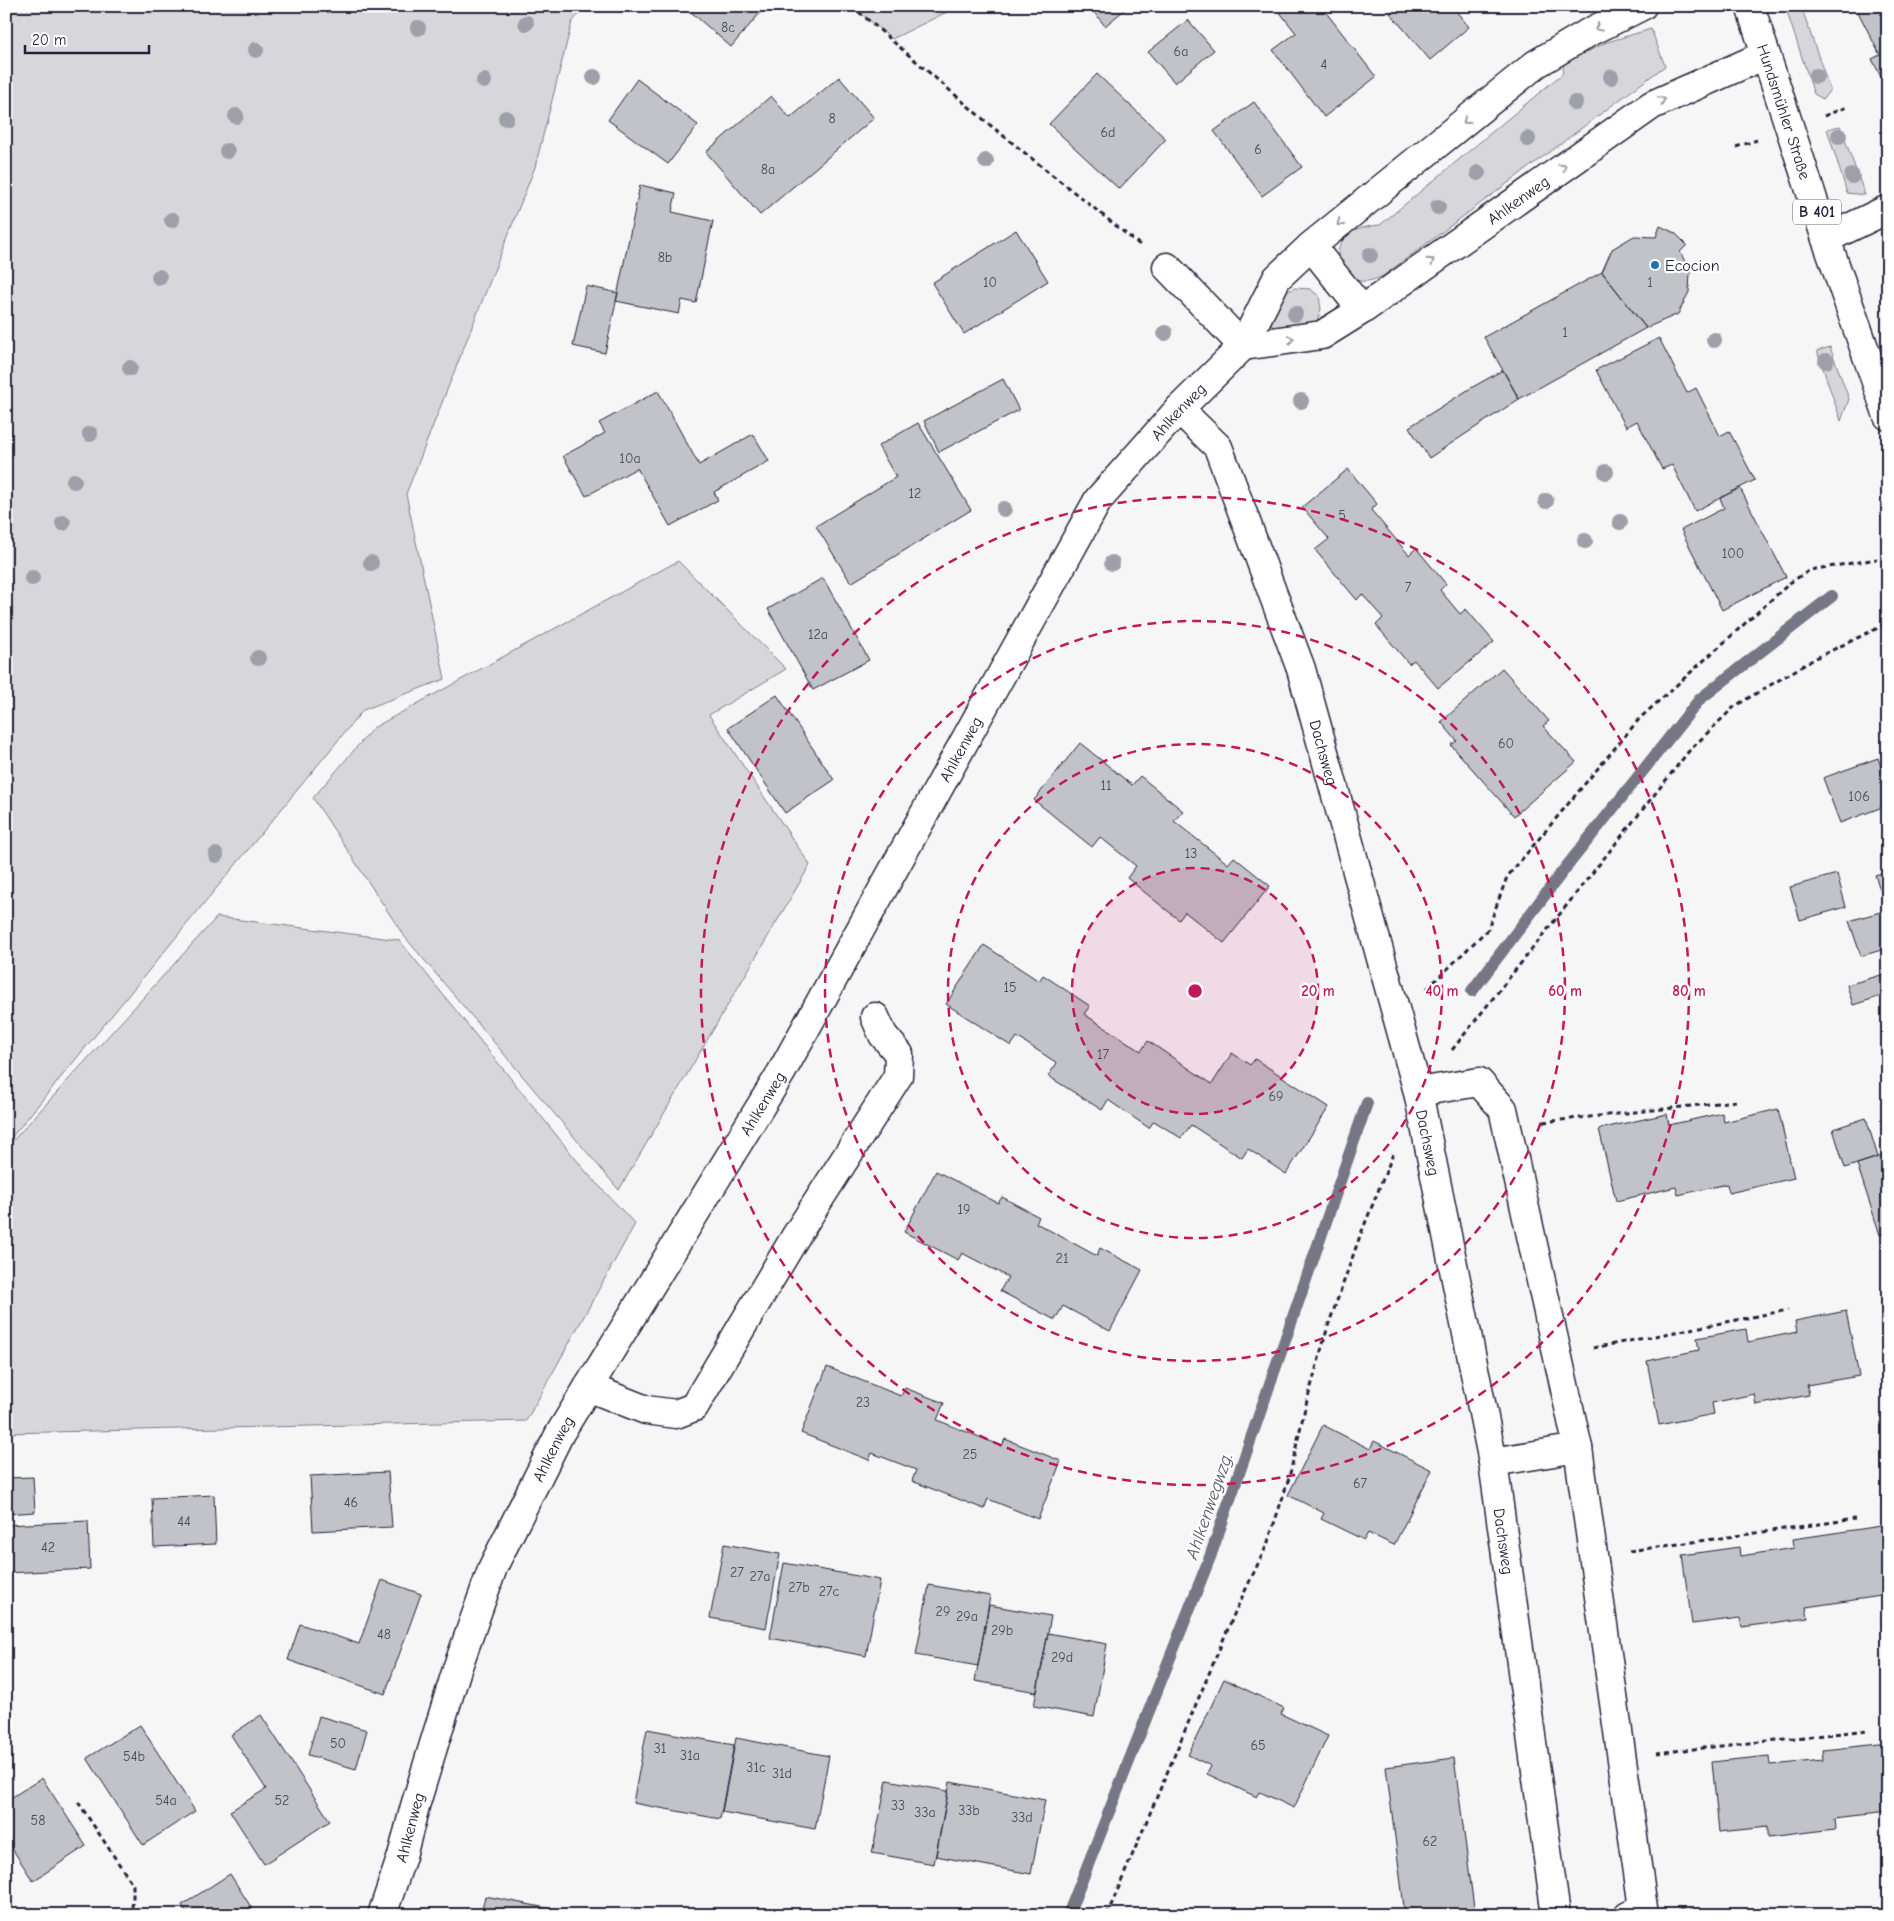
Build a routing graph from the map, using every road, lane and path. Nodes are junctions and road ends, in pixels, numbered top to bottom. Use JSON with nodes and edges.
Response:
{"nodes":[{"id":1,"x":852,"y":6,"type":"edge"},
{"id":2,"x":1642,"y":6,"type":"edge"},
{"id":3,"x":1750,"y":6,"type":"edge"},
{"id":4,"x":1765,"y":55,"type":"junction"},
{"id":5,"x":1888,"y":209,"type":"edge"},
{"id":6,"x":1826,"y":239,"type":"junction"},
{"id":7,"x":1311,"y":246,"type":"junction"},
{"id":8,"x":1167,"y":267,"type":"joint"},
{"id":9,"x":1362,"y":310,"type":"junction"},
{"id":10,"x":1243,"y":346,"type":"junction"},
{"id":11,"x":1179,"y":409,"type":"junction"},
{"id":12,"x":1888,"y":416,"type":"edge"},
{"id":13,"x":1877,"y":559,"type":"dead end"},
{"id":14,"x":1888,"y":624,"type":"edge"},
{"id":15,"x":874,"y":1017,"type":"dead end"},
{"id":16,"x":1397,"y":1019,"type":"junction"},
{"id":17,"x":1418,"y":1092,"type":"junction"},
{"id":18,"x":1737,"y":1101,"type":"dead end"},
{"id":19,"x":1507,"y":1126,"type":"junction"},
{"id":20,"x":1396,"y":1146,"type":"dead end"},
{"id":21,"x":1788,"y":1310,"type":"dead end"},
{"id":22,"x":1558,"y":1354,"type":"junction"},
{"id":23,"x":588,"y":1387,"type":"junction"},
{"id":24,"x":1578,"y":1448,"type":"junction"},
{"id":25,"x":1493,"y":1462,"type":"junction"},
{"id":26,"x":1855,"y":1519,"type":"dead end"},
{"id":27,"x":1594,"y":1556,"type":"junction"},
{"id":28,"x":1870,"y":1730,"type":"dead end"},
{"id":29,"x":1623,"y":1757,"type":"junction"},
{"id":30,"x":78,"y":1802,"type":"dead end"},
{"id":31,"x":1636,"y":1911,"type":"edge"},
{"id":32,"x":131,"y":1915,"type":"edge"},
{"id":33,"x":382,"y":1915,"type":"edge"},
{"id":34,"x":1107,"y":1915,"type":"edge"},
{"id":35,"x":1556,"y":1915,"type":"edge"},
{"id":36,"x":1768,"y":1915,"type":"edge"}],
"edges":[{"from":1,"to":8,"type":"path"},
{"from":2,"to":7,"type":"street","name":"Ahlkenweg","one_way":true},
{"from":3,"to":4,"type":"street","name":"Hundsmühler Straße","number":"B 401"},
{"from":4,"to":6,"type":"street","name":"Hundsmühler Straße","number":"B 401"},
{"from":9,"to":4,"type":"street","name":"Ahlkenweg","one_way":true},
{"from":5,"to":6,"type":"street"},
{"from":6,"to":12,"type":"street","name":"Hundsmühler Straße","number":"B 401"},
{"from":7,"to":9,"type":"street"},
{"from":7,"to":10,"type":"street","name":"Ahlkenweg"},
{"from":8,"to":10,"type":"street"},
{"from":10,"to":9,"type":"street","name":"Ahlkenweg","one_way":true},
{"from":10,"to":11,"type":"street","name":"Ahlkenweg"},
{"from":11,"to":16,"type":"street","name":"Dachsweg"},
{"from":11,"to":23,"type":"street","name":"Ahlkenweg"},
{"from":13,"to":16,"type":"path"},
{"from":14,"to":17,"type":"path"},
{"from":15,"to":23,"type":"street"},
{"from":16,"to":17,"type":"street","name":"Dachsweg"},
{"from":17,"to":19,"type":"street"},
{"from":17,"to":25,"type":"street","name":"Dachsweg"},
{"from":18,"to":19,"type":"path"},
{"from":19,"to":22,"type":"street"},
{"from":20,"to":34,"type":"path"},
{"from":21,"to":22,"type":"path"},
{"from":22,"to":24,"type":"street"},
{"from":23,"to":33,"type":"street","name":"Ahlkenweg"},
{"from":24,"to":25,"type":"street"},
{"from":24,"to":27,"type":"street"},
{"from":25,"to":35,"type":"street","name":"Dachsweg"},
{"from":26,"to":27,"type":"path"},
{"from":27,"to":29,"type":"street"},
{"from":28,"to":29,"type":"path"},
{"from":29,"to":31,"type":"street"},
{"from":30,"to":32,"type":"path"},
{"from":31,"to":36,"type":"path"}]}
